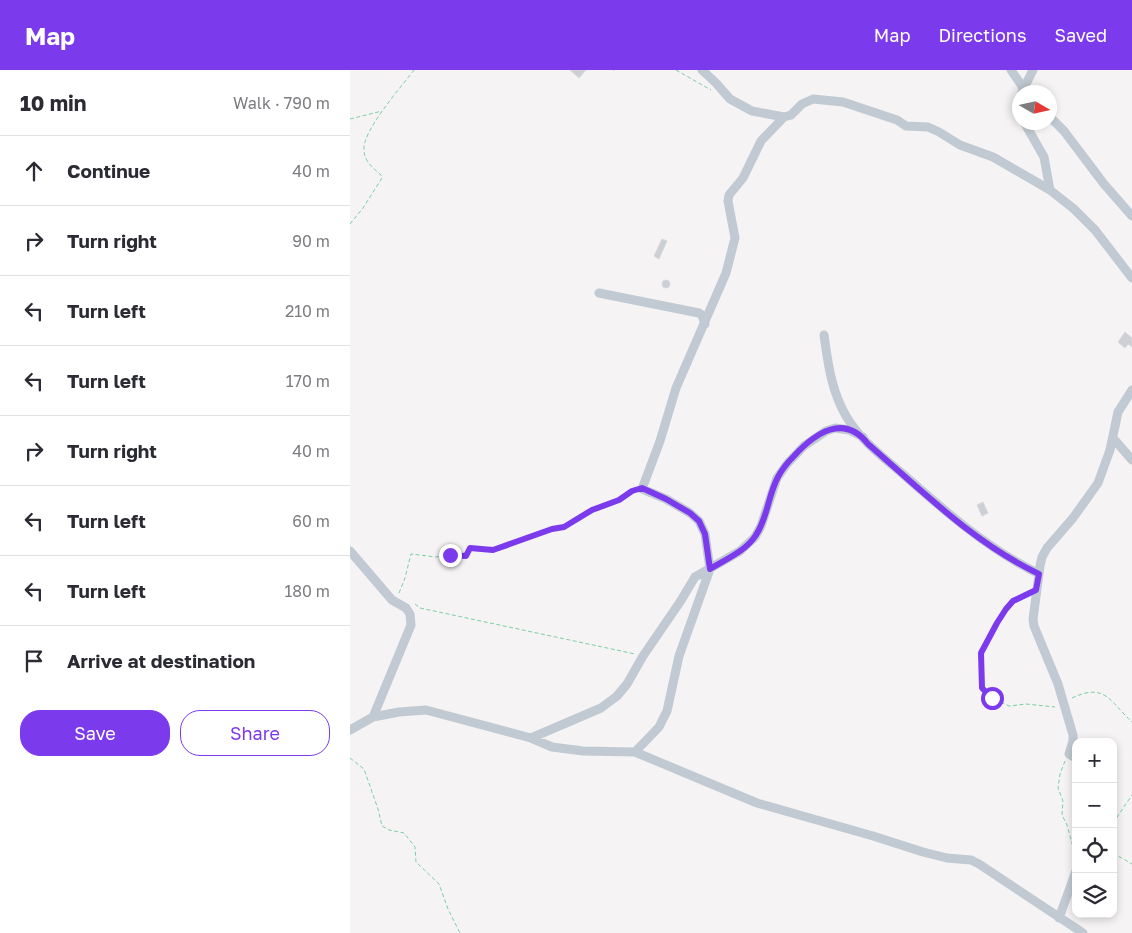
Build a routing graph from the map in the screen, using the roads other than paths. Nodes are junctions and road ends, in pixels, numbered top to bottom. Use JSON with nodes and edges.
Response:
{"nodes":[{"id":1,"x":702,"y":70,"type":"edge"},
{"id":2,"x":1011,"y":70,"type":"edge"},
{"id":3,"x":1033,"y":70,"type":"edge"},
{"id":4,"x":1020,"y":85,"type":"edge"},
{"id":5,"x":1027,"y":85,"type":"edge"},
{"id":6,"x":784,"y":117,"type":"junction"},
{"id":7,"x":1057,"y":124,"type":"edge"},
{"id":8,"x":1028,"y":130,"type":"edge"},
{"id":9,"x":1050,"y":190,"type":"junction"},
{"id":10,"x":1132,"y":216,"type":"edge"},
{"id":11,"x":1132,"y":278,"type":"edge"},
{"id":12,"x":599,"y":293,"type":"dead end"},
{"id":13,"x":705,"y":324,"type":"junction"},
{"id":14,"x":824,"y":335,"type":"dead end"},
{"id":15,"x":1132,"y":390,"type":"edge"},
{"id":16,"x":863,"y":437,"type":"junction"},
{"id":17,"x":1113,"y":438,"type":"junction"},
{"id":18,"x":1132,"y":460,"type":"edge"},
{"id":19,"x":350,"y":551,"type":"edge"},
{"id":20,"x":710,"y":569,"type":"junction"},
{"id":21,"x":1039,"y":574,"type":"junction"},
{"id":22,"x":373,"y":717,"type":"junction"},
{"id":23,"x":350,"y":730,"type":"edge"},
{"id":24,"x":530,"y":738,"type":"junction"},
{"id":25,"x":1073,"y":738,"type":"edge"},
{"id":26,"x":635,"y":752,"type":"junction"},
{"id":27,"x":1075,"y":873,"type":"edge"},
{"id":28,"x":1059,"y":918,"type":"junction"},
{"id":29,"x":1083,"y":933,"type":"edge"}],
"edges":[{"from":1,"to":6,"type":"street"},
{"from":2,"to":4,"type":"street"},
{"from":3,"to":5,"type":"street"},
{"from":6,"to":9,"type":"street"},
{"from":6,"to":13,"type":"street"},
{"from":7,"to":10,"type":"street"},
{"from":8,"to":9,"type":"street"},
{"from":9,"to":11,"type":"street"},
{"from":12,"to":13,"type":"street"},
{"from":13,"to":20,"type":"street"},
{"from":14,"to":16,"type":"street"},
{"from":15,"to":17,"type":"street"},
{"from":16,"to":20,"type":"street"},
{"from":16,"to":21,"type":"street"},
{"from":17,"to":18,"type":"street"},
{"from":17,"to":21,"type":"street"},
{"from":19,"to":22,"type":"street"},
{"from":20,"to":24,"type":"street"},
{"from":20,"to":26,"type":"street"},
{"from":21,"to":25,"type":"street"},
{"from":22,"to":23,"type":"street"},
{"from":22,"to":24,"type":"street"},
{"from":24,"to":26,"type":"street"},
{"from":26,"to":28,"type":"street"},
{"from":27,"to":28,"type":"street"},
{"from":28,"to":29,"type":"street"}]}
